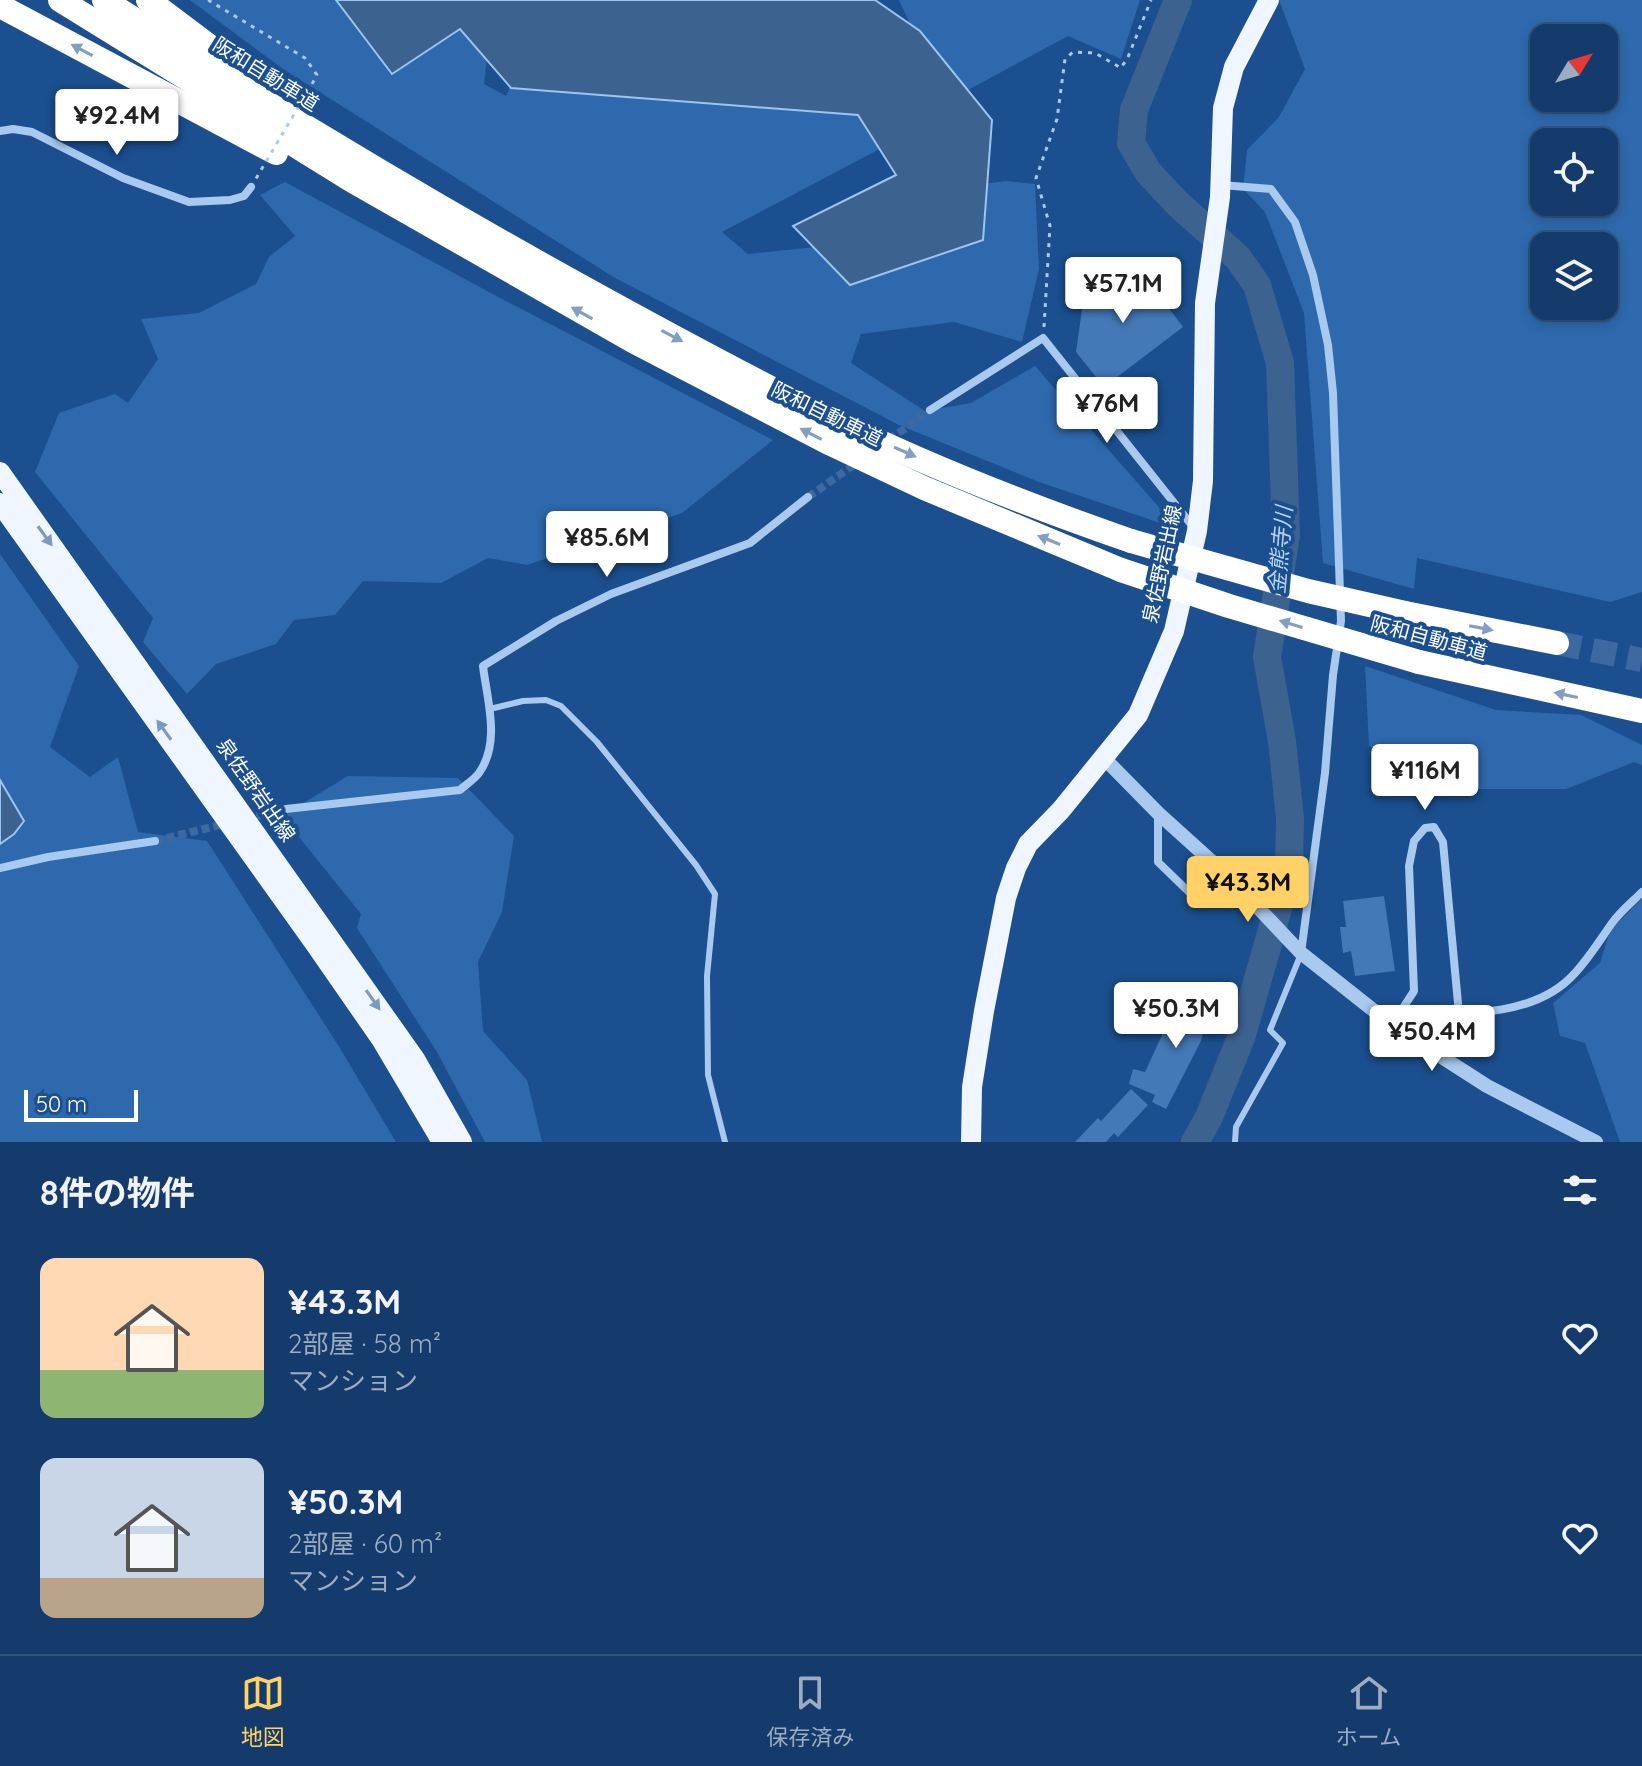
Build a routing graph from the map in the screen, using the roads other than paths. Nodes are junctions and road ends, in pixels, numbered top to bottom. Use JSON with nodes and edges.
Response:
{"nodes":[{"id":1,"x":60,"y":0,"type":"edge"},
{"id":2,"x":104,"y":0,"type":"edge"},
{"id":3,"x":148,"y":0,"type":"edge"},
{"id":4,"x":1269,"y":0,"type":"edge"},
{"id":5,"x":0,"y":6,"type":"edge"},
{"id":6,"x":0,"y":131,"type":"edge"},
{"id":7,"x":251,"y":187,"type":"road end"},
{"id":8,"x":1220,"y":191,"type":"junction"},
{"id":9,"x":450,"y":239,"type":"junction"},
{"id":10,"x":535,"y":261,"type":"junction"},
{"id":11,"x":930,"y":410,"type":"tunnel mouth"},
{"id":12,"x":0,"y":472,"type":"edge"},
{"id":13,"x":808,"y":497,"type":"tunnel mouth"},
{"id":14,"x":0,"y":503,"type":"edge"},
{"id":15,"x":1197,"y":531,"type":"junction"},
{"id":16,"x":1557,"y":643,"type":"tunnel mouth"},
{"id":17,"x":490,"y":709,"type":"junction"},
{"id":18,"x":1642,"y":711,"type":"edge"},
{"id":19,"x":1104,"y":758,"type":"junction"},
{"id":20,"x":286,"y":809,"type":"tunnel mouth"},
{"id":21,"x":1158,"y":813,"type":"junction"},
{"id":22,"x":155,"y":841,"type":"tunnel mouth"},
{"id":23,"x":0,"y":868,"type":"edge"},
{"id":24,"x":1642,"y":892,"type":"edge"},
{"id":25,"x":1191,"y":894,"type":"dead end"},
{"id":26,"x":1298,"y":948,"type":"junction"},
{"id":27,"x":1418,"y":1012,"type":"dead end"},
{"id":28,"x":1459,"y":1014,"type":"junction"},
{"id":29,"x":1392,"y":1025,"type":"junction"},
{"id":30,"x":442,"y":1142,"type":"edge"},
{"id":31,"x":462,"y":1142,"type":"edge"},
{"id":32,"x":725,"y":1142,"type":"edge"},
{"id":33,"x":971,"y":1142,"type":"edge"},
{"id":34,"x":1235,"y":1142,"type":"edge"},
{"id":35,"x":1596,"y":1142,"type":"edge"}],
"edges":[{"from":1,"to":9,"type":"highway","name":"阪和自動車道"},
{"from":2,"to":10,"type":"highway","name":"阪和自動車道"},
{"from":3,"to":10,"type":"highway"},
{"from":4,"to":8,"type":"main road","name":"泉佐野岩出線"},
{"from":9,"to":5,"type":"highway","one_way":true},
{"from":6,"to":7,"type":"street"},
{"from":8,"to":15,"type":"main road","name":"泉佐野岩出線"},
{"from":8,"to":26,"type":"street"},
{"from":18,"to":9,"type":"highway","name":"阪和自動車道","one_way":true,"bridge":true},
{"from":10,"to":16,"type":"highway","name":"阪和自動車道","one_way":true,"bridge":true},
{"from":11,"to":15,"type":"street"},
{"from":12,"to":31,"type":"main road","name":"泉佐野岩出線","one_way":true},
{"from":13,"to":17,"type":"street"},
{"from":30,"to":14,"type":"main road","name":"泉佐野岩出線","one_way":true},
{"from":15,"to":19,"type":"main road","name":"泉佐野岩出線"},
{"from":17,"to":20,"type":"street"},
{"from":17,"to":32,"type":"lane"},
{"from":19,"to":21,"type":"street"},
{"from":19,"to":33,"type":"main road","name":"泉佐野岩出線"},
{"from":21,"to":25,"type":"street"},
{"from":21,"to":26,"type":"street"},
{"from":22,"to":23,"type":"street"},
{"from":24,"to":28,"type":"street"},
{"from":26,"to":29,"type":"street"},
{"from":26,"to":34,"type":"lane"},
{"from":27,"to":28,"type":"street"},
{"from":28,"to":29,"type":"street"},
{"from":29,"to":35,"type":"street"}]}
